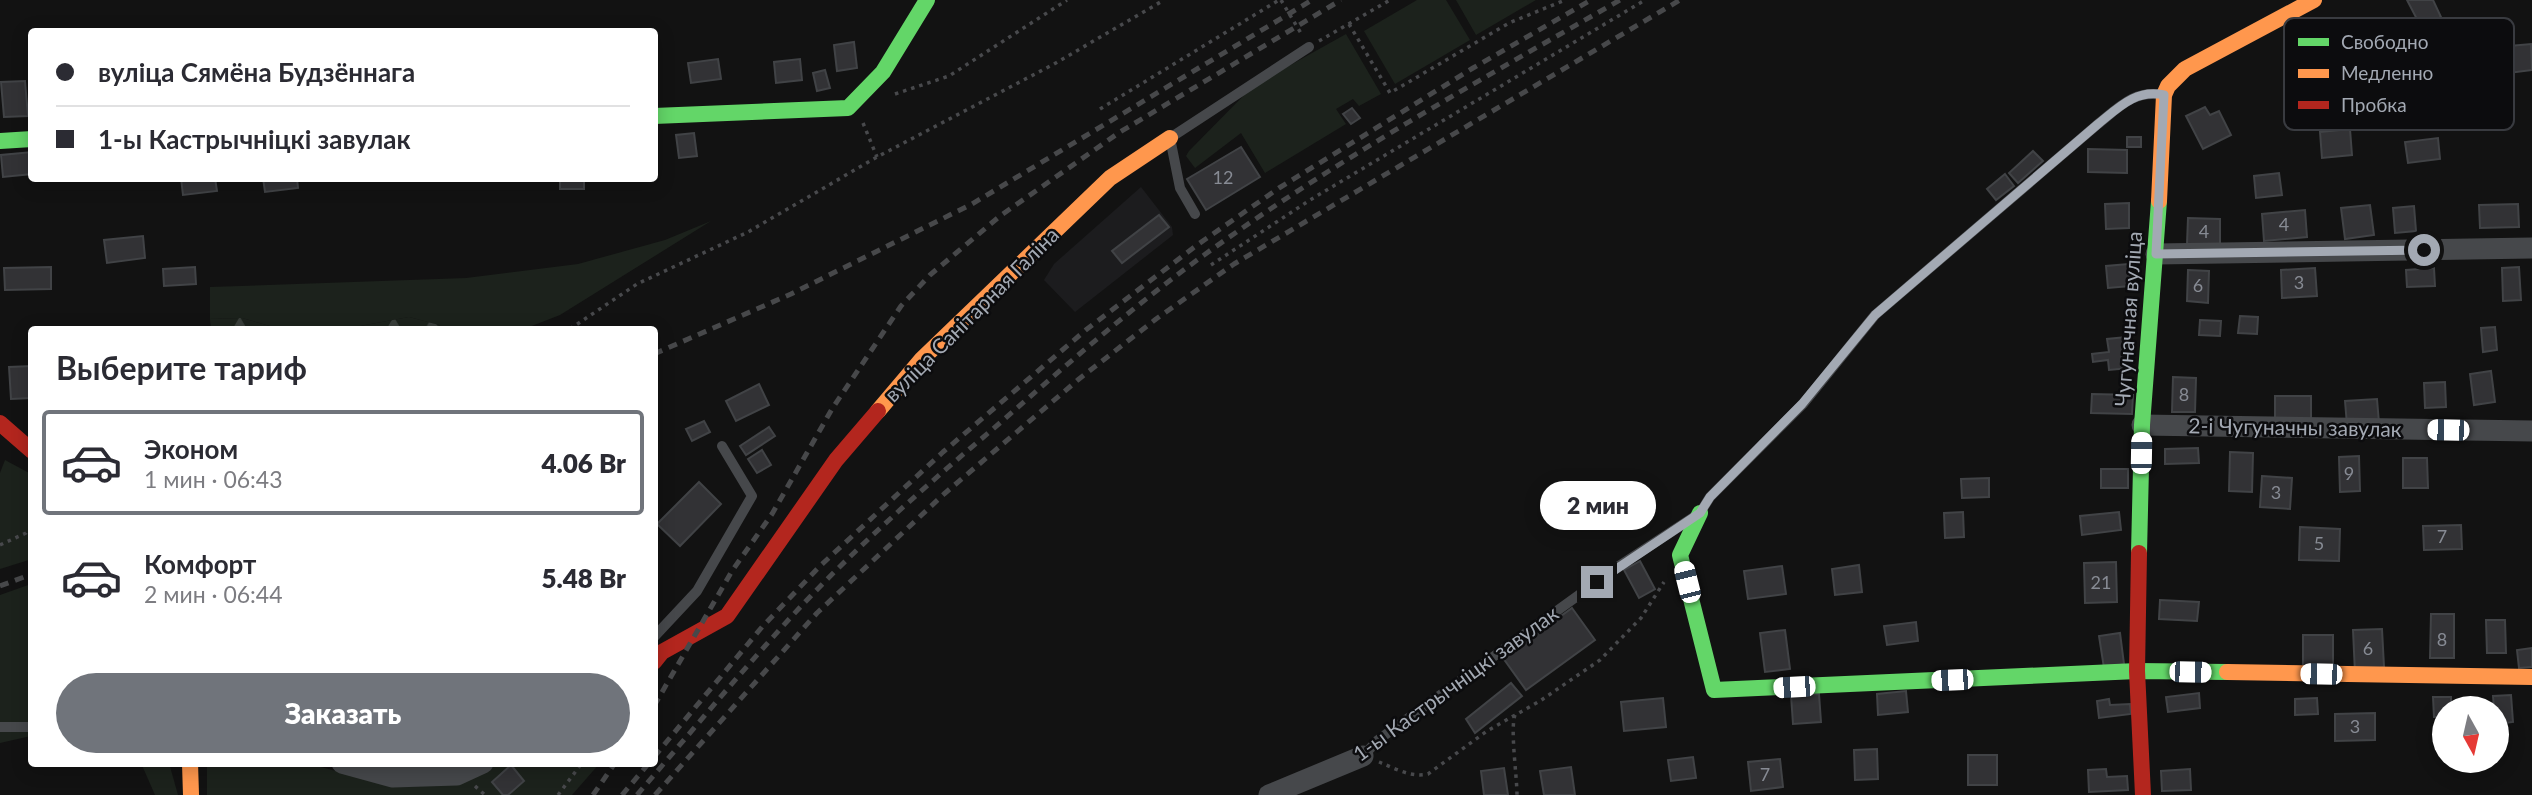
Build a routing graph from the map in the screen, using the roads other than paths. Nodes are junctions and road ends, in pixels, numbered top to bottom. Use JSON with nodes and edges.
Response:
{"nodes":[{"id":1,"x":926,"y":0,"type":"edge"},
{"id":2,"x":2314,"y":0,"type":"edge"},
{"id":3,"x":1310,"y":47,"type":"road end"},
{"id":4,"x":2164,"y":95,"type":"junction"},
{"id":5,"x":658,"y":116,"type":"edge"},
{"id":6,"x":1170,"y":138,"type":"junction"},
{"id":7,"x":28,"y":139,"type":"edge"},
{"id":8,"x":0,"y":141,"type":"edge"},
{"id":9,"x":1195,"y":214,"type":"dead end"},
{"id":10,"x":2532,"y":248,"type":"edge"},
{"id":11,"x":2156,"y":254,"type":"junction"},
{"id":12,"x":0,"y":423,"type":"edge"},
{"id":13,"x":2142,"y":425,"type":"junction"},
{"id":14,"x":2532,"y":431,"type":"edge"},
{"id":15,"x":722,"y":446,"type":"dead end"},
{"id":16,"x":28,"y":448,"type":"edge"},
{"id":17,"x":1700,"y":513,"type":"junction"},
{"id":18,"x":658,"y":632,"type":"edge"},
{"id":19,"x":658,"y":657,"type":"edge"},
{"id":20,"x":2137,"y":671,"type":"junction"},
{"id":21,"x":2532,"y":677,"type":"edge"},
{"id":22,"x":0,"y":727,"type":"edge"},
{"id":23,"x":28,"y":727,"type":"edge"},
{"id":24,"x":1363,"y":756,"type":"joint"},
{"id":25,"x":190,"y":767,"type":"edge"},
{"id":26,"x":357,"y":767,"type":"edge"},
{"id":27,"x":474,"y":767,"type":"edge"},
{"id":28,"x":191,"y":795,"type":"edge"},
{"id":29,"x":1269,"y":795,"type":"edge"},
{"id":30,"x":2143,"y":795,"type":"edge"}],
"edges":[{"from":1,"to":5,"type":"street"},
{"from":2,"to":4,"type":"street"},
{"from":3,"to":6,"type":"lane"},
{"from":4,"to":11,"type":"street","name":"Чугуначная вуліца"},
{"from":4,"to":17,"type":"lane","name":"1-ы Кастрычніцкі завулак"},
{"from":6,"to":9,"type":"lane"},
{"from":6,"to":19,"type":"street","name":"вуліца Санітарная Галіна"},
{"from":7,"to":8,"type":"street"},
{"from":10,"to":11,"type":"street"},
{"from":11,"to":13,"type":"street","name":"Чугуначная вуліца"},
{"from":12,"to":16,"type":"street"},
{"from":13,"to":14,"type":"street","name":"2-і Чугуначны завулак"},
{"from":13,"to":20,"type":"street","name":"Чугуначная вуліца"},
{"from":15,"to":18,"type":"lane"},
{"from":17,"to":20,"type":"street"},
{"from":17,"to":24,"type":"lane","name":"1-ы Кастрычніцкі завулак"},
{"from":20,"to":21,"type":"street"},
{"from":20,"to":30,"type":"street","name":"Чугуначная вуліца"},
{"from":22,"to":23,"type":"lane"},
{"from":24,"to":29,"type":"street","name":"1-ы Кастрычніцкі завулак"},
{"from":25,"to":28,"type":"street"},
{"from":26,"to":27,"type":"street"}]}
